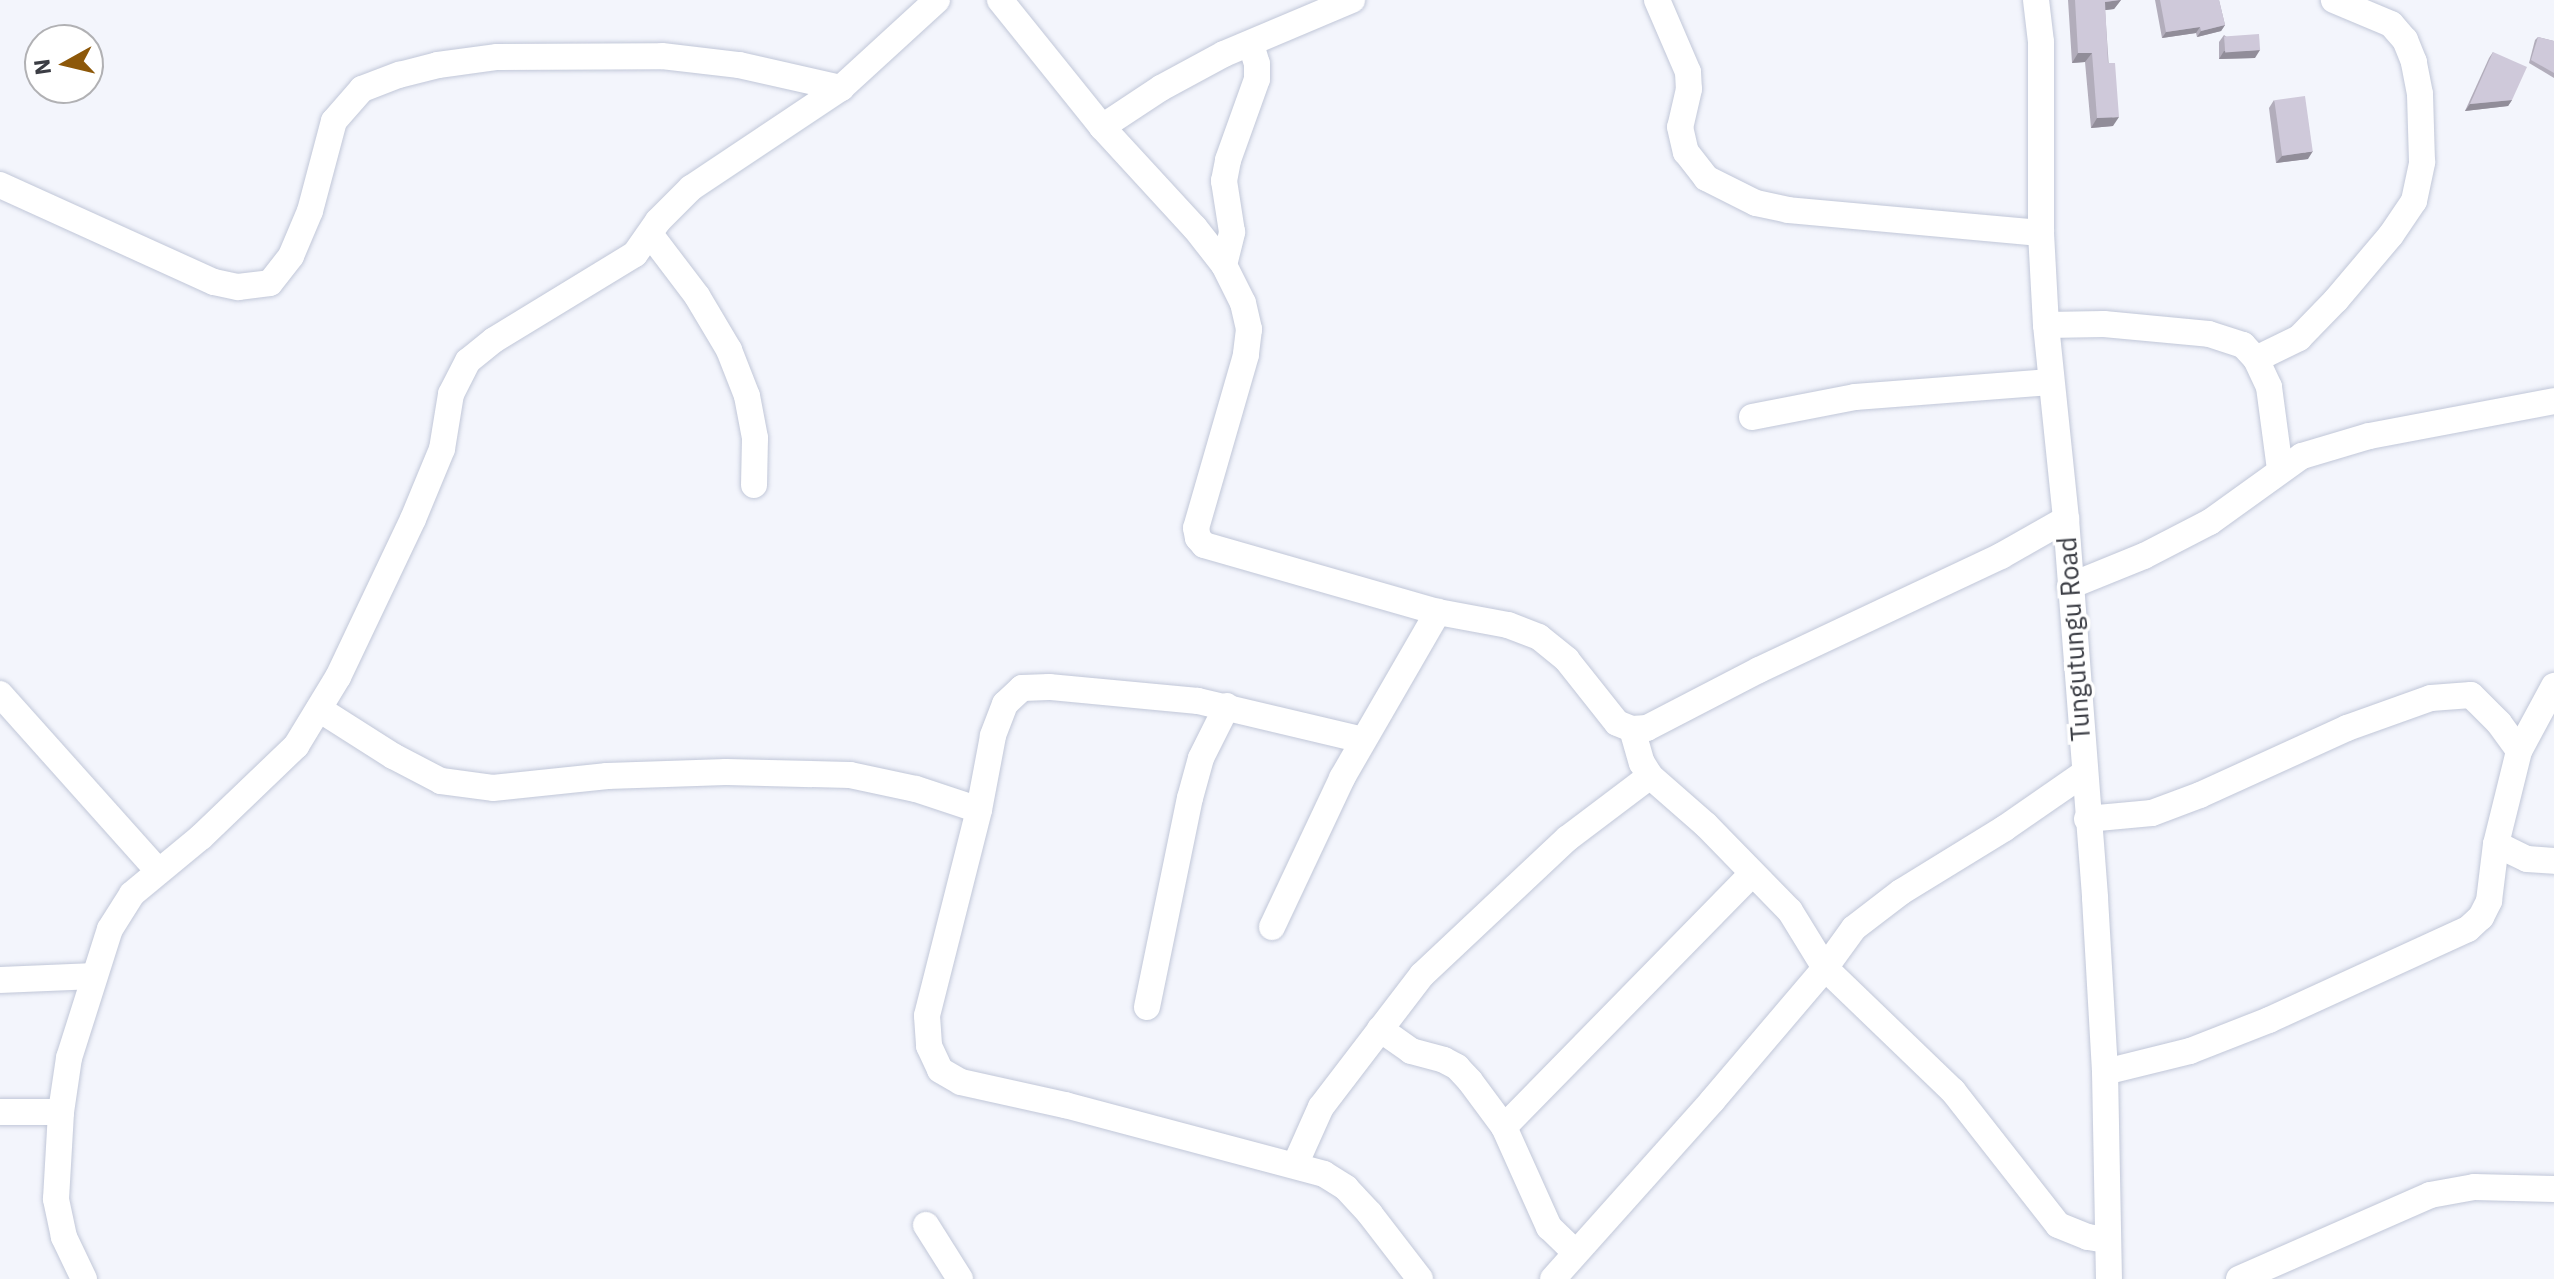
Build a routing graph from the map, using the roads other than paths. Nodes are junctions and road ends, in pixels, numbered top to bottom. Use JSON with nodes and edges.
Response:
{"nodes":[{"id":1,"x":937,"y":0,"type":"edge"},
{"id":2,"x":1000,"y":0,"type":"edge"},
{"id":3,"x":1352,"y":0,"type":"edge"},
{"id":4,"x":1657,"y":0,"type":"edge"},
{"id":5,"x":2036,"y":0,"type":"edge"},
{"id":6,"x":2334,"y":0,"type":"edge"},
{"id":7,"x":2390,"y":12,"type":"edge"},
{"id":8,"x":1251,"y":44,"type":"junction"},
{"id":9,"x":841,"y":88,"type":"junction"},
{"id":10,"x":1102,"y":127,"type":"junction"},
{"id":11,"x":0,"y":185,"type":"edge"},
{"id":12,"x":2041,"y":233,"type":"junction"},
{"id":13,"x":650,"y":234,"type":"junction"},
{"id":14,"x":1224,"y":265,"type":"junction"},
{"id":15,"x":2046,"y":325,"type":"junction"},
{"id":16,"x":2256,"y":359,"type":"junction"},
{"id":17,"x":2050,"y":382,"type":"junction"},
{"id":18,"x":2554,"y":401,"type":"edge"},
{"id":19,"x":1752,"y":417,"type":"dead end"},
{"id":20,"x":2280,"y":469,"type":"junction"},
{"id":21,"x":754,"y":485,"type":"dead end"},
{"id":22,"x":2066,"y":519,"type":"junction"},
{"id":23,"x":2070,"y":586,"type":"junction"},
{"id":24,"x":1438,"y":612,"type":"junction"},
{"id":25,"x":2554,"y":686,"type":"edge"},
{"id":26,"x":0,"y":694,"type":"edge"},
{"id":27,"x":1227,"y":706,"type":"junction"},
{"id":28,"x":319,"y":709,"type":"junction"},
{"id":29,"x":1632,"y":729,"type":"junction"},
{"id":30,"x":1363,"y":740,"type":"junction"},
{"id":31,"x":2519,"y":751,"type":"junction"},
{"id":32,"x":2083,"y":774,"type":"junction"},
{"id":33,"x":1650,"y":776,"type":"junction"},
{"id":34,"x":979,"y":810,"type":"junction"},
{"id":35,"x":2087,"y":819,"type":"junction"},
{"id":36,"x":2496,"y":844,"type":"junction"},
{"id":37,"x":2554,"y":861,"type":"edge"},
{"id":38,"x":158,"y":871,"type":"junction"},
{"id":39,"x":1752,"y":874,"type":"junction"},
{"id":40,"x":1272,"y":927,"type":"dead end"},
{"id":41,"x":1825,"y":968,"type":"junction"},
{"id":42,"x":94,"y":976,"type":"junction"},
{"id":43,"x":0,"y":980,"type":"edge"},
{"id":44,"x":1147,"y":1007,"type":"dead end"},
{"id":45,"x":1380,"y":1029,"type":"junction"},
{"id":46,"x":2105,"y":1072,"type":"junction"},
{"id":47,"x":0,"y":1112,"type":"edge"},
{"id":48,"x":61,"y":1112,"type":"junction"},
{"id":49,"x":1504,"y":1127,"type":"junction"},
{"id":50,"x":1295,"y":1165,"type":"junction"},
{"id":51,"x":2554,"y":1189,"type":"edge"},
{"id":52,"x":926,"y":1225,"type":"dead end"},
{"id":53,"x":2108,"y":1240,"type":"junction"},
{"id":54,"x":1574,"y":1251,"type":"junction"},
{"id":55,"x":84,"y":1279,"type":"edge"},
{"id":56,"x":960,"y":1279,"type":"edge"},
{"id":57,"x":1420,"y":1279,"type":"edge"},
{"id":58,"x":1553,"y":1279,"type":"edge"},
{"id":59,"x":2109,"y":1279,"type":"edge"},
{"id":60,"x":2239,"y":1279,"type":"edge"}],
"edges":[{"from":1,"to":9,"type":"street"},
{"from":2,"to":10,"type":"street"},
{"from":3,"to":8,"type":"street"},
{"from":4,"to":12,"type":"street"},
{"from":5,"to":12,"type":"street","name":"Tungutungu Road"},
{"from":6,"to":7,"type":"street"},
{"from":7,"to":16,"type":"street"},
{"from":8,"to":10,"type":"street"},
{"from":8,"to":14,"type":"street"},
{"from":9,"to":11,"type":"street"},
{"from":9,"to":13,"type":"street"},
{"from":10,"to":14,"type":"street"},
{"from":12,"to":15,"type":"street","name":"Tungutungu Road"},
{"from":13,"to":21,"type":"street"},
{"from":13,"to":28,"type":"street"},
{"from":14,"to":24,"type":"street"},
{"from":15,"to":16,"type":"street"},
{"from":15,"to":17,"type":"street","name":"Tungutungu Road"},
{"from":16,"to":20,"type":"street"},
{"from":17,"to":19,"type":"street"},
{"from":17,"to":22,"type":"street","name":"Tungutungu Road"},
{"from":18,"to":20,"type":"street"},
{"from":20,"to":23,"type":"street"},
{"from":22,"to":23,"type":"street","name":"Tungutungu Road"},
{"from":22,"to":29,"type":"street"},
{"from":23,"to":32,"type":"street","name":"Tungutungu Road"},
{"from":24,"to":29,"type":"street"},
{"from":24,"to":30,"type":"street"},
{"from":25,"to":31,"type":"street"},
{"from":26,"to":38,"type":"street"},
{"from":27,"to":30,"type":"street"},
{"from":27,"to":34,"type":"street"},
{"from":27,"to":44,"type":"street"},
{"from":28,"to":34,"type":"street"},
{"from":28,"to":38,"type":"street"},
{"from":29,"to":33,"type":"street"},
{"from":30,"to":40,"type":"street"},
{"from":31,"to":35,"type":"street"},
{"from":31,"to":36,"type":"street"},
{"from":32,"to":35,"type":"street","name":"Tungutungu Road"},
{"from":32,"to":41,"type":"street"},
{"from":33,"to":39,"type":"street"},
{"from":33,"to":45,"type":"street"},
{"from":34,"to":50,"type":"street"},
{"from":35,"to":46,"type":"street","name":"Tungutungu Road"},
{"from":36,"to":37,"type":"street"},
{"from":36,"to":46,"type":"street"},
{"from":38,"to":42,"type":"street"},
{"from":39,"to":41,"type":"street"},
{"from":39,"to":49,"type":"street"},
{"from":41,"to":53,"type":"street"},
{"from":41,"to":54,"type":"street"},
{"from":42,"to":43,"type":"street"},
{"from":42,"to":48,"type":"street"},
{"from":45,"to":49,"type":"street"},
{"from":45,"to":50,"type":"street"},
{"from":46,"to":53,"type":"street","name":"Tungutungu Road"},
{"from":47,"to":48,"type":"street"},
{"from":48,"to":55,"type":"street"},
{"from":49,"to":54,"type":"street"},
{"from":50,"to":57,"type":"street"},
{"from":51,"to":60,"type":"street"},
{"from":52,"to":56,"type":"street"},
{"from":53,"to":59,"type":"street","name":"Tungutungu Road"},
{"from":54,"to":58,"type":"street"}]}
